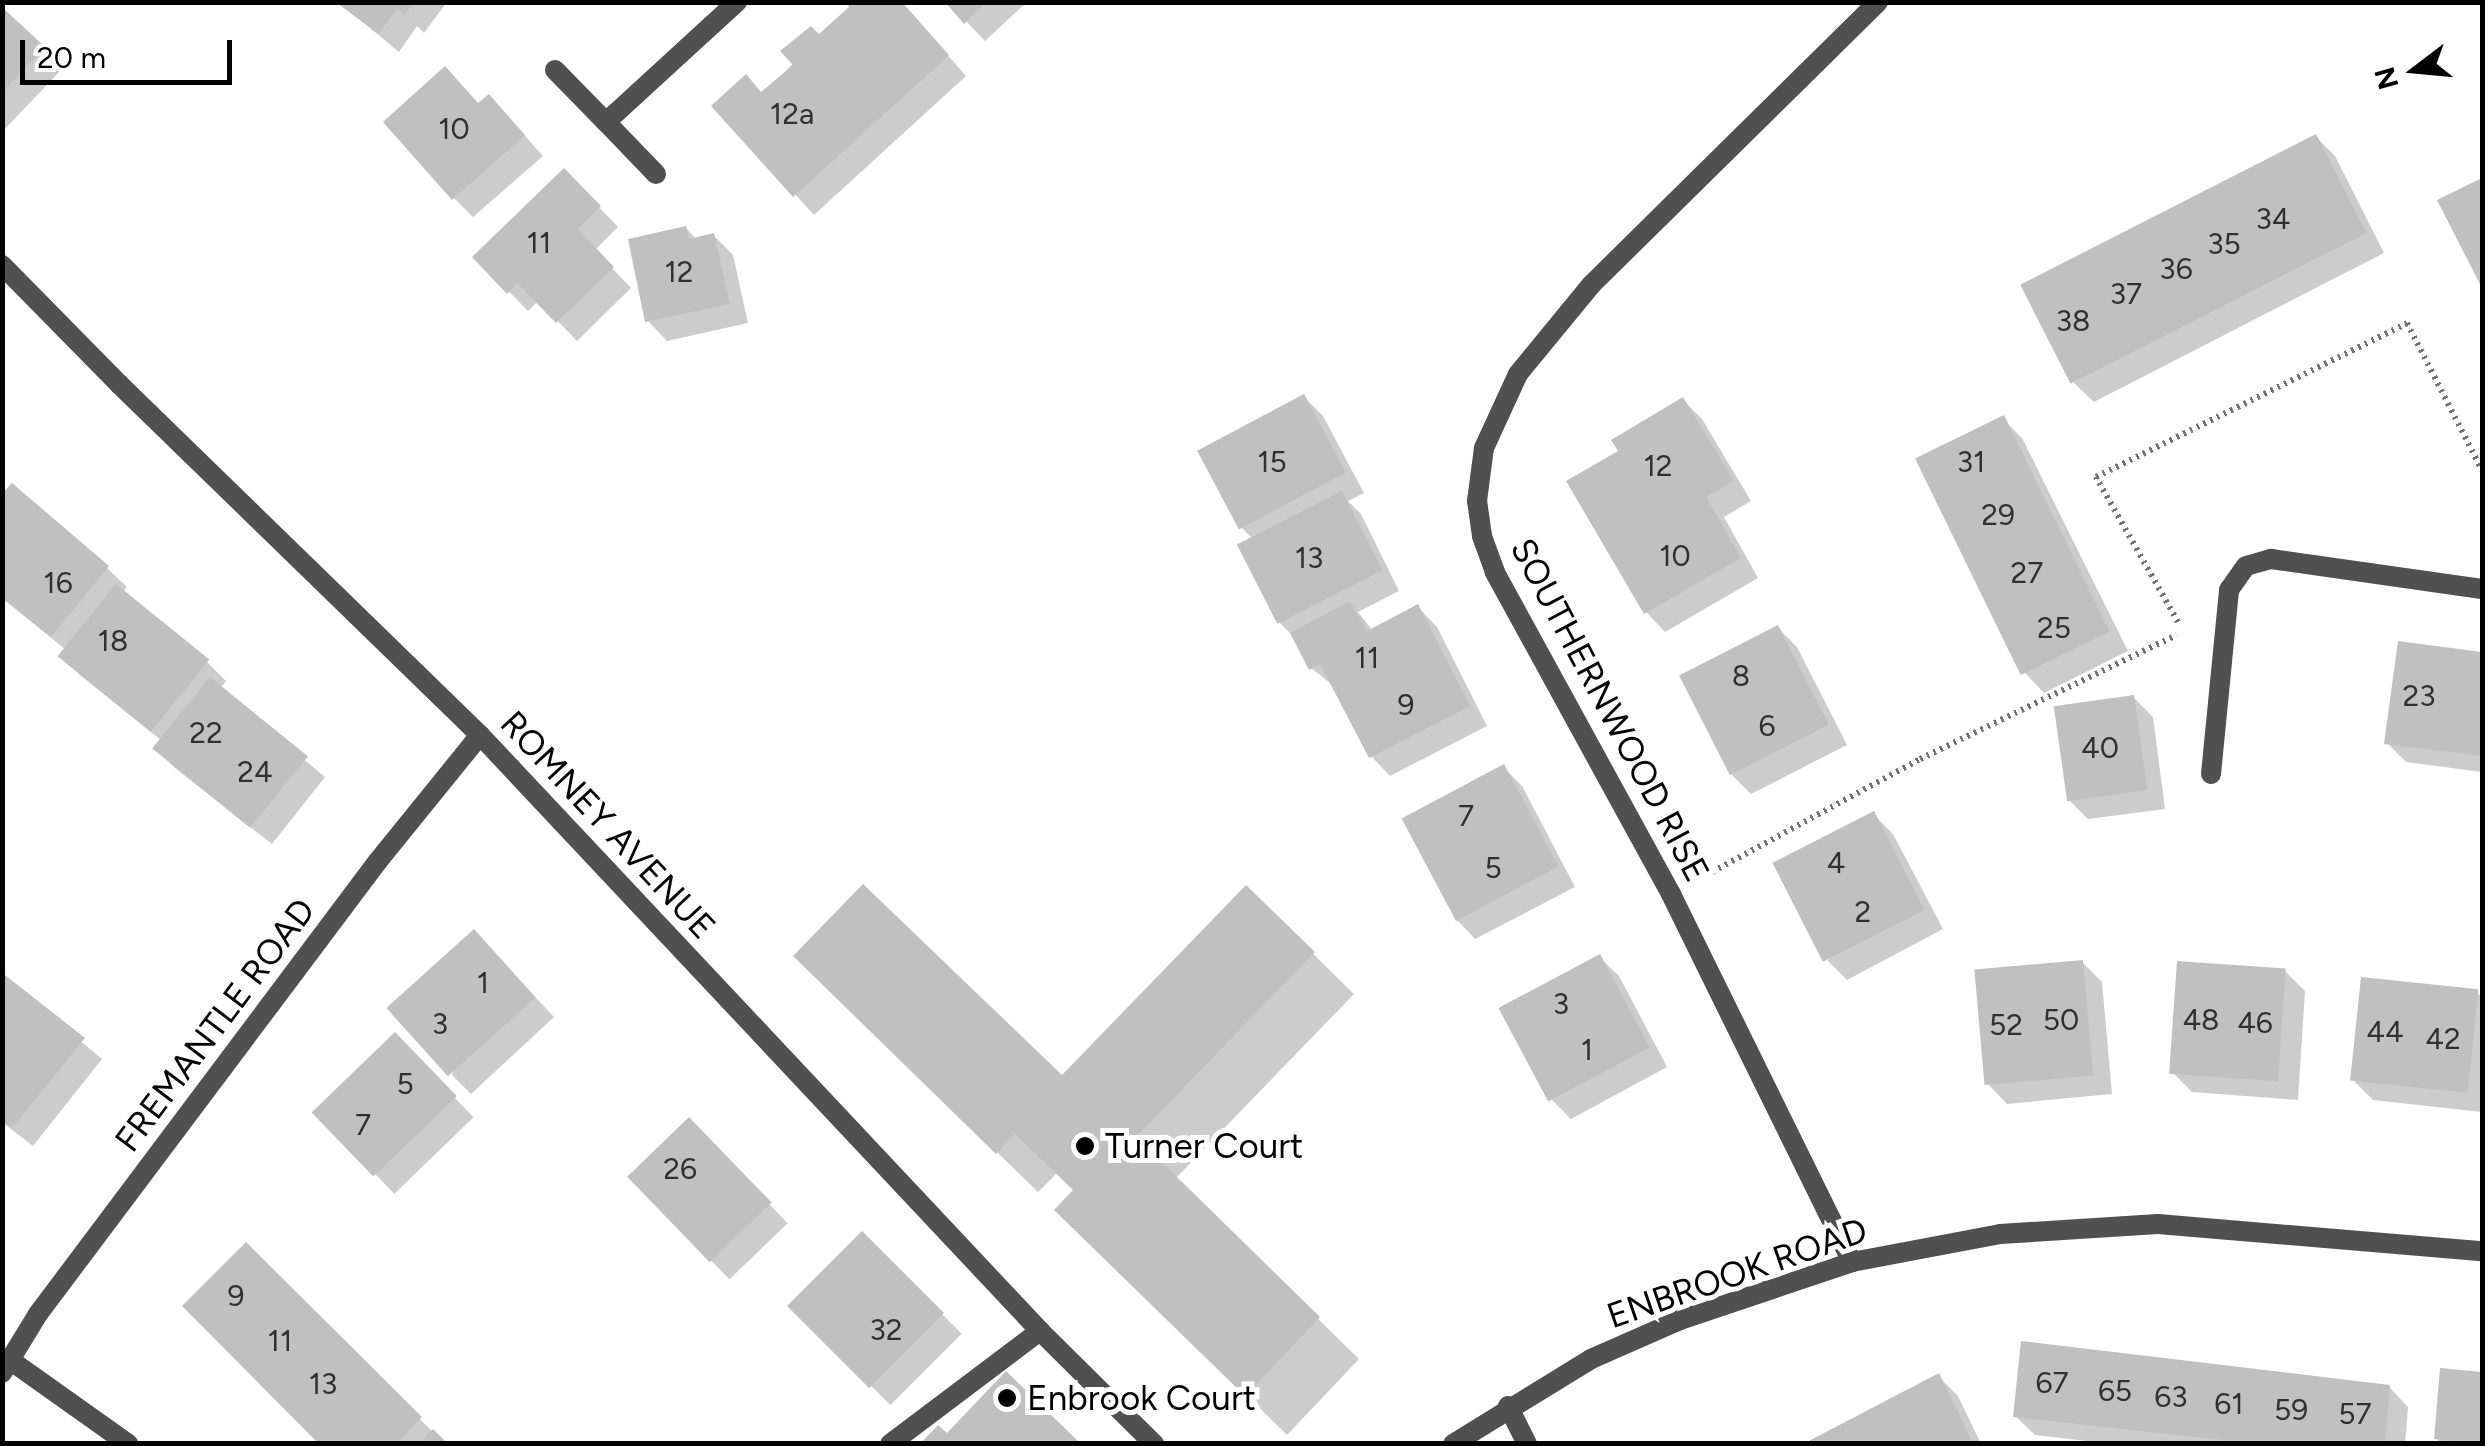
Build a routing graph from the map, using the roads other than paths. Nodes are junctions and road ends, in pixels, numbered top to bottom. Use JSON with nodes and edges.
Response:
{"nodes":[{"id":1,"x":737,"y":2,"type":"edge"},
{"id":2,"x":1878,"y":2,"type":"edge"},
{"id":3,"x":554,"y":70,"type":"dead end"},
{"id":4,"x":606,"y":122,"type":"junction"},
{"id":5,"x":656,"y":174,"type":"dead end"},
{"id":6,"x":2,"y":265,"type":"edge"},
{"id":7,"x":2482,"y":589,"type":"edge"},
{"id":8,"x":480,"y":736,"type":"junction"},
{"id":9,"x":2211,"y":774,"type":"dead end"},
{"id":10,"x":2482,"y":1251,"type":"edge"},
{"id":11,"x":1852,"y":1262,"type":"junction"},
{"id":12,"x":1040,"y":1331,"type":"junction"},
{"id":13,"x":6,"y":1367,"type":"edge"},
{"id":14,"x":1508,"y":1406,"type":"junction"},
{"id":15,"x":128,"y":1444,"type":"edge"},
{"id":16,"x":890,"y":1444,"type":"edge"},
{"id":17,"x":1154,"y":1444,"type":"edge"},
{"id":18,"x":1454,"y":1444,"type":"edge"},
{"id":19,"x":1527,"y":1444,"type":"edge"}],
"edges":[{"from":1,"to":4,"type":"street"},
{"from":2,"to":11,"type":"street","name":"SOUTHERNWOOD RISE"},
{"from":3,"to":4,"type":"street"},
{"from":4,"to":5,"type":"street"},
{"from":6,"to":8,"type":"street","name":"ROMNEY AVENUE"},
{"from":7,"to":9,"type":"street"},
{"from":8,"to":12,"type":"street","name":"ROMNEY AVENUE"},
{"from":8,"to":13,"type":"street","name":"FREMANTLE ROAD"},
{"from":10,"to":11,"type":"street","name":"ENBROOK ROAD"},
{"from":11,"to":14,"type":"street","name":"ENBROOK ROAD"},
{"from":12,"to":16,"type":"street"},
{"from":12,"to":17,"type":"street","name":"ROMNEY AVENUE"},
{"from":13,"to":15,"type":"street","name":"FREMANTLE ROAD"},
{"from":14,"to":18,"type":"street","name":"ENBROOK ROAD"},
{"from":14,"to":19,"type":"street"}]}
